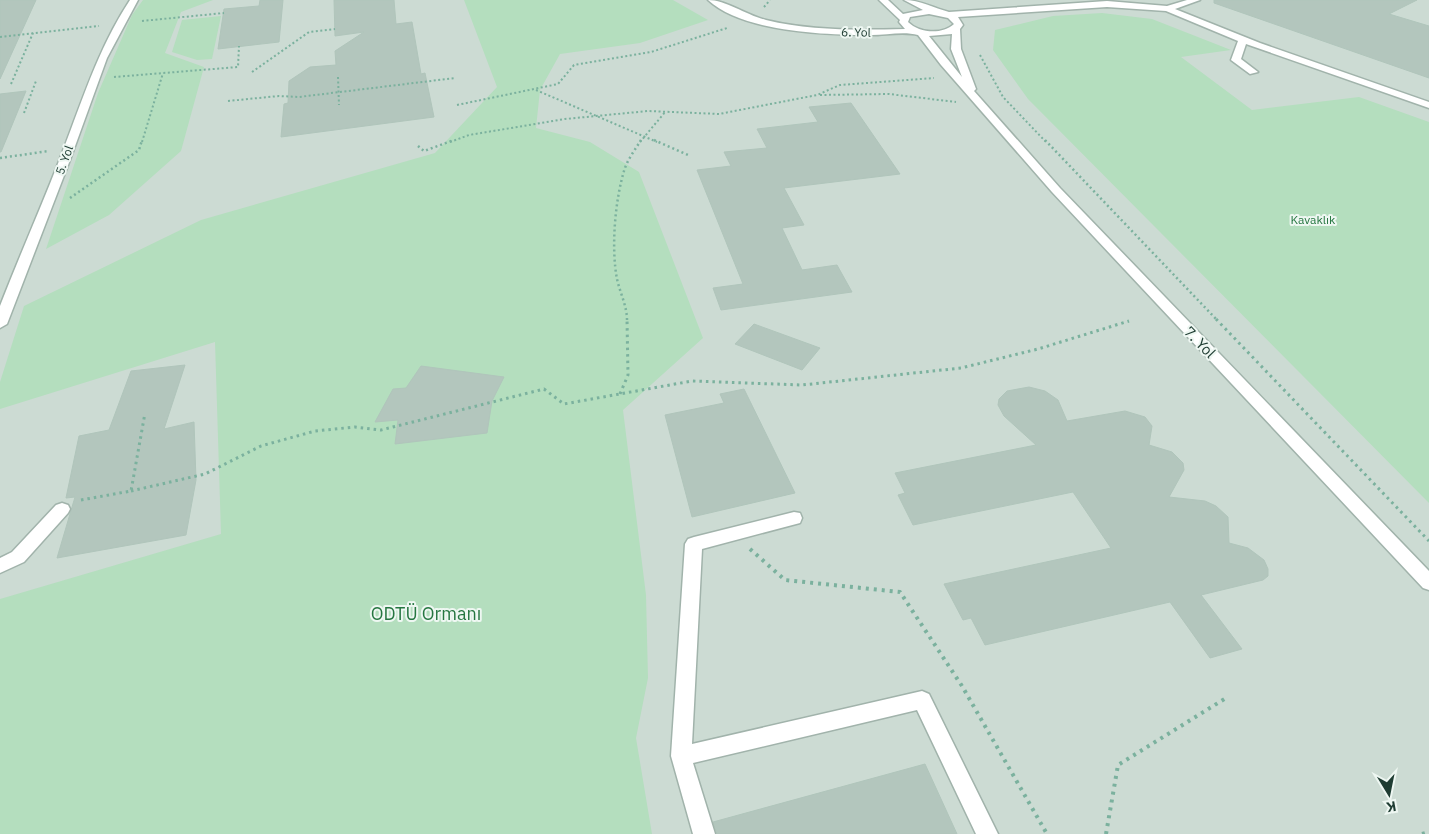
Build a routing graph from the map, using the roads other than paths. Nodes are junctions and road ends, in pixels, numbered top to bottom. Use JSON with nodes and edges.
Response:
{"nodes":[{"id":1,"x":134,"y":0,"type":"edge"},
{"id":2,"x":712,"y":0,"type":"edge"},
{"id":3,"x":883,"y":0,"type":"edge"},
{"id":4,"x":908,"y":0,"type":"edge"},
{"id":5,"x":1196,"y":0,"type":"edge"},
{"id":6,"x":1044,"y":9,"type":"junction"},
{"id":7,"x":1167,"y":9,"type":"junction"},
{"id":8,"x":937,"y":12,"type":"junction"},
{"id":9,"x":949,"y":16,"type":"junction"},
{"id":10,"x":903,"y":19,"type":"junction"},
{"id":11,"x":798,"y":27,"type":"junction"},
{"id":12,"x":958,"y":27,"type":"junction"},
{"id":13,"x":918,"y":31,"type":"junction"},
{"id":14,"x":1243,"y":40,"type":"junction"},
{"id":15,"x":1253,"y":72,"type":"dead end"},
{"id":16,"x":979,"y":103,"type":"junction"},
{"id":17,"x":1429,"y":105,"type":"edge"},
{"id":18,"x":0,"y":324,"type":"edge"},
{"id":19,"x":62,"y":509,"type":"road end"},
{"id":20,"x":794,"y":518,"type":"dead end"},
{"id":21,"x":0,"y":566,"type":"edge"},
{"id":22,"x":1429,"y":583,"type":"edge"},
{"id":23,"x":682,"y":756,"type":"junction"},
{"id":24,"x":704,"y":834,"type":"edge"},
{"id":25,"x":987,"y":834,"type":"edge"}],
"edges":[{"from":1,"to":18,"type":"street","name":"5. Yol"},
{"from":2,"to":11,"type":"street","name":"6. Yol"},
{"from":3,"to":10,"type":"street","name":"7. Yol"},
{"from":4,"to":8,"type":"street"},
{"from":5,"to":7,"type":"street"},
{"from":6,"to":7,"type":"street"},
{"from":6,"to":9,"type":"street"},
{"from":6,"to":12,"type":"street"},
{"from":7,"to":14,"type":"street"},
{"from":8,"to":9,"type":"street"},
{"from":8,"to":10,"type":"street"},
{"from":9,"to":12,"type":"street"},
{"from":10,"to":11,"type":"street","name":"6. Yol"},
{"from":10,"to":13,"type":"street","name":"7. Yol"},
{"from":11,"to":13,"type":"street","name":"6. Yol"},
{"from":12,"to":13,"type":"street"},
{"from":12,"to":16,"type":"street","name":"7. Yol"},
{"from":13,"to":16,"type":"street","name":"7. Yol"},
{"from":14,"to":15,"type":"street"},
{"from":14,"to":17,"type":"street"},
{"from":16,"to":22,"type":"street","name":"7. Yol"},
{"from":19,"to":21,"type":"street"},
{"from":20,"to":23,"type":"street"},
{"from":23,"to":24,"type":"street"},
{"from":23,"to":25,"type":"street"}]}
